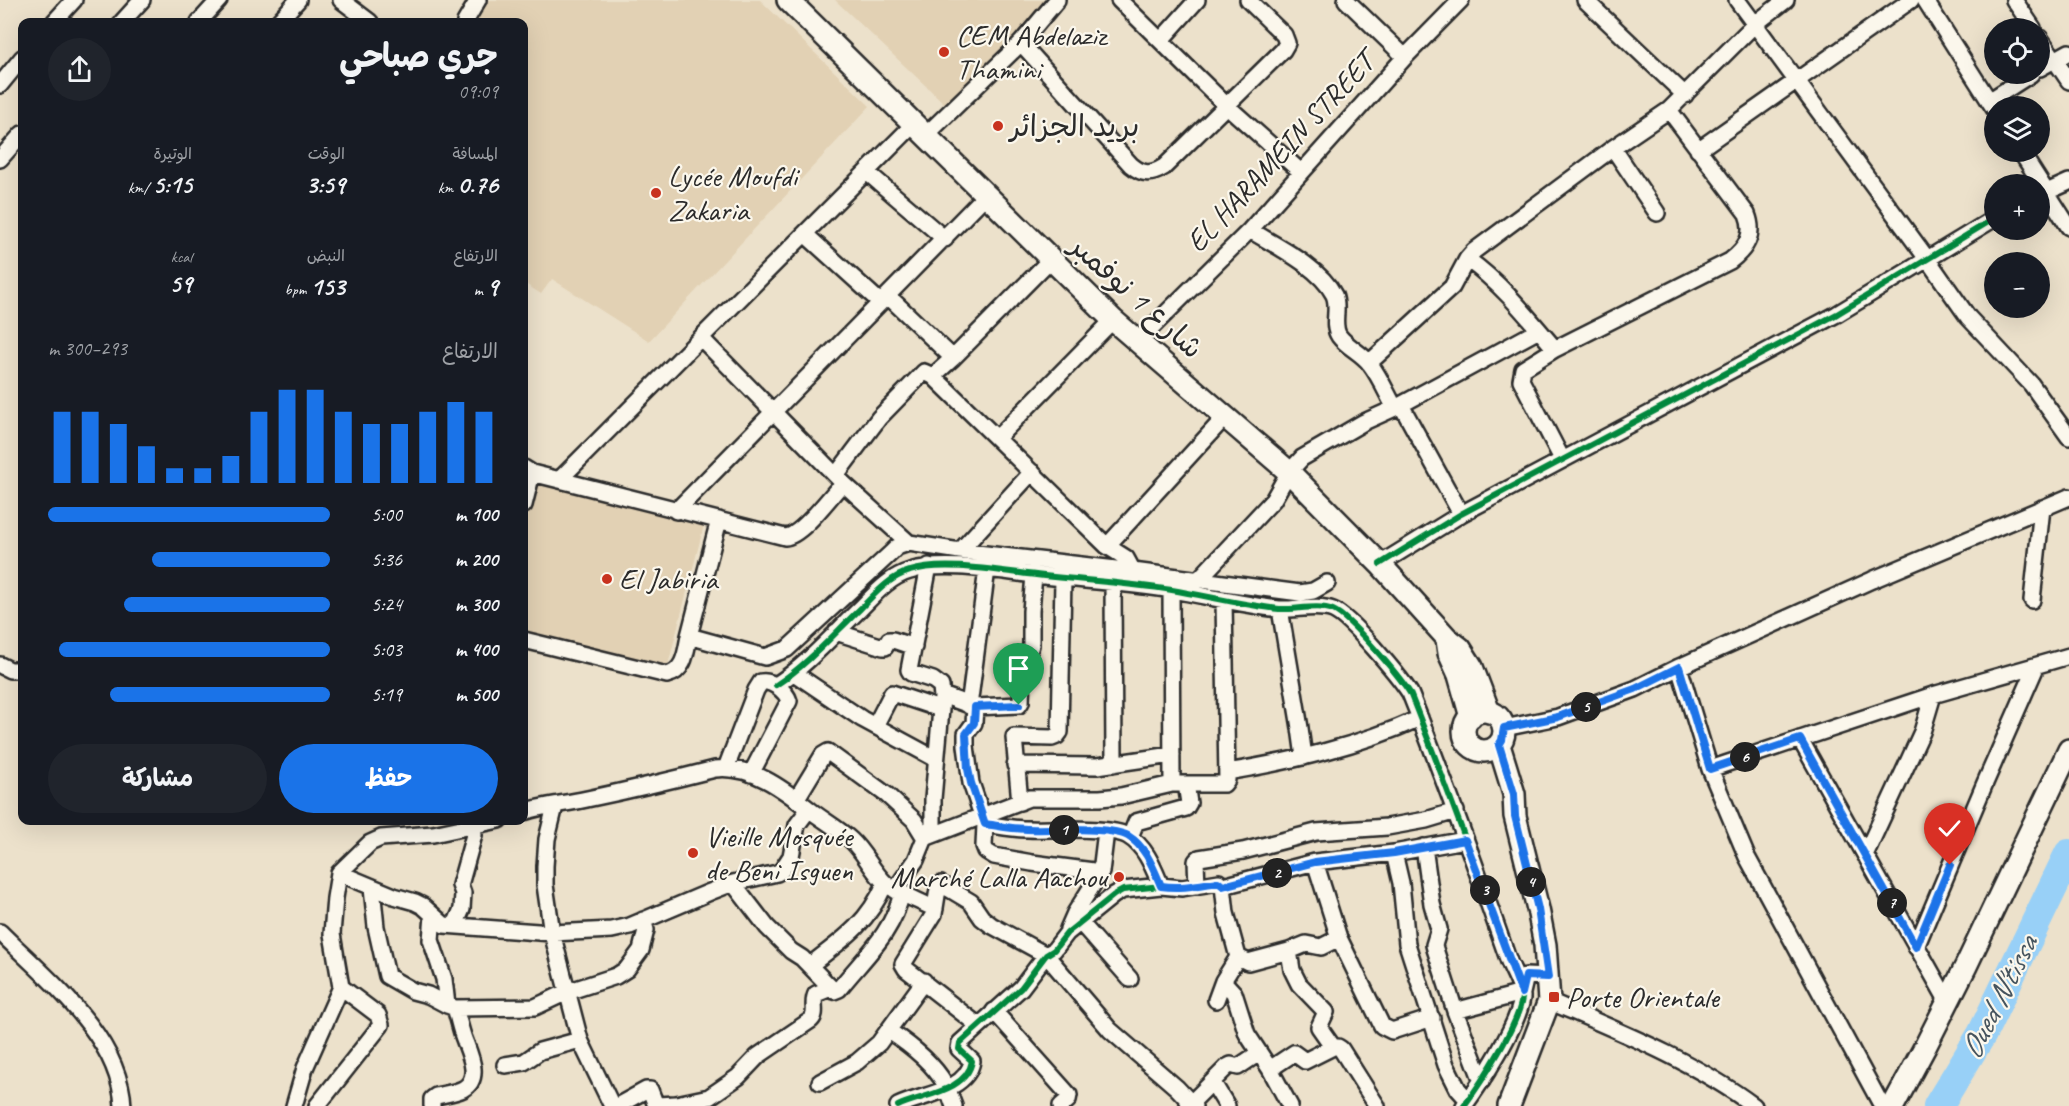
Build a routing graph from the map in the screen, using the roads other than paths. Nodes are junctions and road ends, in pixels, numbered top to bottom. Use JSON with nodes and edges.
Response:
{"nodes":[{"id":1,"x":74,"y":0,"type":"edge"},
{"id":2,"x":141,"y":0,"type":"edge"},
{"id":3,"x":219,"y":0,"type":"edge"},
{"id":4,"x":298,"y":0,"type":"edge"},
{"id":5,"x":341,"y":0,"type":"edge"},
{"id":6,"x":478,"y":0,"type":"edge"},
{"id":7,"x":788,"y":0,"type":"edge"},
{"id":8,"x":1057,"y":0,"type":"edge"},
{"id":9,"x":1119,"y":0,"type":"edge"},
{"id":10,"x":1197,"y":0,"type":"edge"},
{"id":11,"x":1248,"y":0,"type":"edge"},
{"id":12,"x":1461,"y":0,"type":"edge"},
{"id":13,"x":1585,"y":0,"type":"edge"},
{"id":14,"x":1737,"y":0,"type":"edge"},
{"id":15,"x":1786,"y":0,"type":"edge"},
{"id":16,"x":1911,"y":0,"type":"edge"},
{"id":17,"x":1925,"y":0,"type":"edge"},
{"id":18,"x":2014,"y":0,"type":"edge"},
{"id":19,"x":1351,"y":1,"type":"edge"},
{"id":20,"x":58,"y":18,"type":"edge"},
{"id":21,"x":125,"y":18,"type":"edge"},
{"id":22,"x":203,"y":18,"type":"edge"},
{"id":23,"x":282,"y":18,"type":"edge"},
{"id":24,"x":365,"y":18,"type":"edge"},
{"id":25,"x":467,"y":18,"type":"edge"},
{"id":26,"x":2026,"y":18,"type":"edge"},
{"id":27,"x":1755,"y":24,"type":"junction"},
{"id":28,"x":1161,"y":40,"type":"junction"},
{"id":29,"x":1021,"y":43,"type":"junction"},
{"id":30,"x":2050,"y":51,"type":"edge"},
{"id":31,"x":2069,"y":51,"type":"edge"},
{"id":32,"x":1405,"y":57,"type":"junction"},
{"id":33,"x":2055,"y":58,"type":"junction"},
{"id":34,"x":2050,"y":61,"type":"edge"},
{"id":35,"x":18,"y":63,"type":"edge"},
{"id":36,"x":1795,"y":81,"type":"junction"},
{"id":37,"x":2069,"y":81,"type":"edge"},
{"id":38,"x":2018,"y":84,"type":"edge"},
{"id":39,"x":0,"y":85,"type":"edge"},
{"id":40,"x":1685,"y":95,"type":"junction"},
{"id":41,"x":1986,"y":96,"type":"edge"},
{"id":42,"x":2003,"y":96,"type":"edge"},
{"id":43,"x":1227,"y":106,"type":"junction"},
{"id":44,"x":1669,"y":110,"type":"junction"},
{"id":45,"x":919,"y":130,"type":"junction"},
{"id":46,"x":18,"y":139,"type":"edge"},
{"id":47,"x":1613,"y":148,"type":"junction"},
{"id":48,"x":1698,"y":150,"type":"junction"},
{"id":49,"x":0,"y":159,"type":"edge"},
{"id":50,"x":868,"y":172,"type":"junction"},
{"id":51,"x":1301,"y":172,"type":"junction"},
{"id":52,"x":2069,"y":182,"type":"edge"},
{"id":53,"x":2050,"y":190,"type":"edge"},
{"id":54,"x":985,"y":196,"type":"junction"},
{"id":55,"x":2050,"y":201,"type":"edge"},
{"id":56,"x":1658,"y":213,"type":"dead end"},
{"id":57,"x":1984,"y":225,"type":"edge"},
{"id":58,"x":2069,"y":227,"type":"edge"},
{"id":59,"x":1250,"y":230,"type":"junction"},
{"id":60,"x":806,"y":235,"type":"junction"},
{"id":61,"x":945,"y":239,"type":"junction"},
{"id":62,"x":1051,"y":259,"type":"junction"},
{"id":63,"x":1467,"y":259,"type":"junction"},
{"id":64,"x":1928,"y":260,"type":"junction"},
{"id":65,"x":884,"y":299,"type":"junction"},
{"id":66,"x":1113,"y":320,"type":"junction"},
{"id":67,"x":1539,"y":330,"type":"junction"},
{"id":68,"x":701,"y":339,"type":"junction"},
{"id":69,"x":1138,"y":340,"type":"junction"},
{"id":70,"x":1555,"y":349,"type":"junction"},
{"id":71,"x":952,"y":358,"type":"junction"},
{"id":72,"x":1370,"y":363,"type":"junction"},
{"id":73,"x":933,"y":376,"type":"junction"},
{"id":74,"x":1398,"y":407,"type":"junction"},
{"id":75,"x":773,"y":413,"type":"junction"},
{"id":76,"x":1226,"y":417,"type":"junction"},
{"id":77,"x":2069,"y":437,"type":"edge"},
{"id":78,"x":997,"y":438,"type":"junction"},
{"id":79,"x":1562,"y":459,"type":"junction"},
{"id":80,"x":528,"y":471,"type":"edge"},
{"id":81,"x":1032,"y":472,"type":"junction"},
{"id":82,"x":1289,"y":472,"type":"junction"},
{"id":83,"x":839,"y":479,"type":"junction"},
{"id":84,"x":559,"y":480,"type":"junction"},
{"id":85,"x":2069,"y":496,"type":"edge"},
{"id":86,"x":2042,"y":508,"type":"junction"},
{"id":87,"x":676,"y":511,"type":"junction"},
{"id":88,"x":1461,"y":514,"type":"junction"},
{"id":89,"x":719,"y":520,"type":"junction"},
{"id":90,"x":909,"y":543,"type":"junction"},
{"id":91,"x":1107,"y":546,"type":"junction"},
{"id":92,"x":960,"y":552,"type":"junction"},
{"id":93,"x":1380,"y":564,"type":"junction"},
{"id":94,"x":929,"y":566,"type":"junction"},
{"id":95,"x":987,"y":569,"type":"junction"},
{"id":96,"x":1133,"y":571,"type":"junction"},
{"id":97,"x":1034,"y":575,"type":"junction"},
{"id":98,"x":1063,"y":579,"type":"junction"},
{"id":99,"x":1199,"y":579,"type":"junction"},
{"id":100,"x":1113,"y":582,"type":"junction"},
{"id":101,"x":1327,"y":583,"type":"dead end"},
{"id":102,"x":1171,"y":590,"type":"junction"},
{"id":103,"x":1224,"y":600,"type":"junction"},
{"id":104,"x":2032,"y":600,"type":"dead end"},
{"id":105,"x":1280,"y":609,"type":"junction"},
{"id":106,"x":836,"y":632,"type":"junction"},
{"id":107,"x":689,"y":636,"type":"junction"},
{"id":108,"x":528,"y":641,"type":"edge"},
{"id":109,"x":914,"y":647,"type":"junction"},
{"id":110,"x":2069,"y":656,"type":"edge"},
{"id":111,"x":0,"y":665,"type":"edge"},
{"id":112,"x":1679,"y":667,"type":"junction"},
{"id":113,"x":2036,"y":667,"type":"junction"},
{"id":114,"x":18,"y":670,"type":"edge"},
{"id":115,"x":794,"y":673,"type":"junction"},
{"id":116,"x":776,"y":685,"type":"junction"},
{"id":117,"x":1934,"y":695,"type":"junction"},
{"id":118,"x":941,"y":703,"type":"junction"},
{"id":119,"x":972,"y":706,"type":"junction"},
{"id":120,"x":1420,"y":718,"type":"junction"},
{"id":121,"x":874,"y":726,"type":"junction"},
{"id":122,"x":1490,"y":730,"type":"junction"},
{"id":123,"x":1800,"y":739,"type":"junction"},
{"id":124,"x":2069,"y":750,"type":"edge"},
{"id":125,"x":1172,"y":755,"type":"junction"},
{"id":126,"x":1304,"y":756,"type":"junction"},
{"id":127,"x":936,"y":759,"type":"junction"},
{"id":128,"x":1114,"y":764,"type":"junction"},
{"id":129,"x":1015,"y":765,"type":"junction"},
{"id":130,"x":726,"y":768,"type":"junction"},
{"id":131,"x":1710,"y":769,"type":"junction"},
{"id":132,"x":1227,"y":772,"type":"junction"},
{"id":133,"x":751,"y":774,"type":"junction"},
{"id":134,"x":1179,"y":784,"type":"junction"},
{"id":135,"x":797,"y":798,"type":"junction"},
{"id":136,"x":1020,"y":802,"type":"junction"},
{"id":137,"x":555,"y":806,"type":"junction"},
{"id":138,"x":809,"y":809,"type":"junction"},
{"id":139,"x":528,"y":811,"type":"edge"},
{"id":140,"x":1456,"y":811,"type":"junction"},
{"id":141,"x":984,"y":820,"type":"junction"},
{"id":142,"x":476,"y":825,"type":"edge"},
{"id":143,"x":472,"y":826,"type":"junction"},
{"id":144,"x":1106,"y":831,"type":"junction"},
{"id":145,"x":929,"y":836,"type":"junction"},
{"id":146,"x":1130,"y":837,"type":"junction"},
{"id":147,"x":1465,"y":840,"type":"junction"},
{"id":148,"x":1424,"y":847,"type":"junction"},
{"id":149,"x":1394,"y":853,"type":"junction"},
{"id":150,"x":1865,"y":855,"type":"junction"},
{"id":151,"x":1315,"y":862,"type":"junction"},
{"id":152,"x":1101,"y":872,"type":"junction"},
{"id":153,"x":339,"y":873,"type":"junction"},
{"id":154,"x":733,"y":883,"type":"junction"},
{"id":155,"x":1161,"y":886,"type":"junction"},
{"id":156,"x":1197,"y":886,"type":"junction"},
{"id":157,"x":1223,"y":886,"type":"junction"},
{"id":158,"x":372,"y":888,"type":"junction"},
{"id":159,"x":894,"y":889,"type":"junction"},
{"id":160,"x":935,"y":909,"type":"junction"},
{"id":161,"x":433,"y":915,"type":"junction"},
{"id":162,"x":643,"y":920,"type":"junction"},
{"id":163,"x":1080,"y":922,"type":"junction"},
{"id":164,"x":455,"y":925,"type":"junction"},
{"id":165,"x":0,"y":932,"type":"edge"},
{"id":166,"x":552,"y":933,"type":"junction"},
{"id":167,"x":1067,"y":933,"type":"junction"},
{"id":168,"x":1339,"y":938,"type":"junction"},
{"id":169,"x":1916,"y":947,"type":"junction"},
{"id":170,"x":1288,"y":951,"type":"junction"},
{"id":171,"x":1046,"y":955,"type":"junction"},
{"id":172,"x":1238,"y":957,"type":"junction"},
{"id":173,"x":810,"y":965,"type":"junction"},
{"id":174,"x":1548,"y":977,"type":"junction"},
{"id":175,"x":1130,"y":979,"type":"dead end"},
{"id":176,"x":924,"y":981,"type":"junction"},
{"id":177,"x":1223,"y":981,"type":"junction"},
{"id":178,"x":341,"y":987,"type":"junction"},
{"id":179,"x":831,"y":988,"type":"junction"},
{"id":180,"x":567,"y":992,"type":"junction"},
{"id":181,"x":1522,"y":993,"type":"junction"},
{"id":182,"x":1216,"y":1000,"type":"dead end"},
{"id":183,"x":1550,"y":1001,"type":"junction"},
{"id":184,"x":1948,"y":1002,"type":"junction"},
{"id":185,"x":451,"y":1007,"type":"junction"},
{"id":186,"x":994,"y":1011,"type":"junction"},
{"id":187,"x":1455,"y":1011,"type":"junction"},
{"id":188,"x":1432,"y":1018,"type":"junction"},
{"id":189,"x":979,"y":1026,"type":"junction"},
{"id":190,"x":889,"y":1031,"type":"junction"},
{"id":191,"x":580,"y":1040,"type":"junction"},
{"id":192,"x":1333,"y":1047,"type":"junction"},
{"id":193,"x":1258,"y":1053,"type":"junction"},
{"id":194,"x":505,"y":1065,"type":"dead end"},
{"id":195,"x":1270,"y":1069,"type":"junction"},
{"id":196,"x":1482,"y":1081,"type":"junction"},
{"id":197,"x":820,"y":1082,"type":"dead end"},
{"id":198,"x":1213,"y":1083,"type":"junction"},
{"id":199,"x":947,"y":1089,"type":"junction"},
{"id":200,"x":1466,"y":1103,"type":"edge"},
{"id":201,"x":1191,"y":1105,"type":"edge"},
{"id":202,"x":1882,"y":1105,"type":"edge"},
{"id":203,"x":123,"y":1106,"type":"edge"},
{"id":204,"x":294,"y":1106,"type":"edge"},
{"id":205,"x":317,"y":1106,"type":"edge"},
{"id":206,"x":432,"y":1106,"type":"edge"},
{"id":207,"x":612,"y":1106,"type":"edge"},
{"id":208,"x":617,"y":1106,"type":"edge"},
{"id":209,"x":898,"y":1106,"type":"edge"},
{"id":210,"x":954,"y":1106,"type":"edge"},
{"id":211,"x":1061,"y":1106,"type":"edge"},
{"id":212,"x":1227,"y":1106,"type":"edge"},
{"id":213,"x":1290,"y":1106,"type":"edge"},
{"id":214,"x":1377,"y":1106,"type":"edge"},
{"id":215,"x":1509,"y":1106,"type":"edge"},
{"id":216,"x":1754,"y":1106,"type":"edge"}],
"edges":[{"from":1,"to":20,"type":"street"},
{"from":2,"to":21,"type":"street"},
{"from":3,"to":22,"type":"street"},
{"from":4,"to":23,"type":"street"},
{"from":5,"to":24,"type":"street"},
{"from":6,"to":25,"type":"street"},
{"from":7,"to":45,"type":"main road","name":"شارع 1 نوفمبر"},
{"from":8,"to":29,"type":"street"},
{"from":9,"to":28,"type":"street"},
{"from":10,"to":28,"type":"street"},
{"from":11,"to":43,"type":"street"},
{"from":12,"to":32,"type":"street","name":"EL HARAMEIN STREET"},
{"from":13,"to":40,"type":"street"},
{"from":14,"to":27,"type":"street"},
{"from":15,"to":27,"type":"street"},
{"from":16,"to":36,"type":"street"},
{"from":17,"to":41,"type":"street"},
{"from":18,"to":26,"type":"street"},
{"from":19,"to":32,"type":"street"},
{"from":27,"to":36,"type":"street"},
{"from":27,"to":40,"type":"street"},
{"from":28,"to":43,"type":"street"},
{"from":29,"to":43,"type":"street"},
{"from":29,"to":45,"type":"street"},
{"from":30,"to":33,"type":"street"},
{"from":31,"to":33,"type":"street"},
{"from":32,"to":51,"type":"street","name":"EL HARAMEIN STREET"},
{"from":33,"to":34,"type":"street"},
{"from":33,"to":37,"type":"street"},
{"from":35,"to":39,"type":"street"},
{"from":36,"to":48,"type":"street"},
{"from":36,"to":64,"type":"street"},
{"from":38,"to":42,"type":"street"},
{"from":40,"to":44,"type":"street"},
{"from":43,"to":51,"type":"street"},
{"from":44,"to":47,"type":"street"},
{"from":44,"to":48,"type":"street"},
{"from":45,"to":50,"type":"street"},
{"from":45,"to":54,"type":"main road","name":"شارع 1 نوفمبر"},
{"from":46,"to":49,"type":"street"},
{"from":47,"to":56,"type":"street"},
{"from":47,"to":63,"type":"street"},
{"from":48,"to":70,"type":"street"},
{"from":50,"to":60,"type":"street"},
{"from":50,"to":61,"type":"street"},
{"from":51,"to":59,"type":"street","name":"EL HARAMEIN STREET"},
{"from":52,"to":53,"type":"street"},
{"from":54,"to":61,"type":"street"},
{"from":54,"to":62,"type":"main road","name":"شارع 1 نوفمبر"},
{"from":55,"to":58,"type":"street"},
{"from":57,"to":64,"type":"street"},
{"from":59,"to":69,"type":"street","name":"EL HARAMEIN STREET"},
{"from":59,"to":72,"type":"street"},
{"from":60,"to":65,"type":"street"},
{"from":60,"to":68,"type":"street"},
{"from":61,"to":65,"type":"street"},
{"from":62,"to":66,"type":"main road","name":"شارع 1 نوفمبر"},
{"from":62,"to":71,"type":"street"},
{"from":63,"to":67,"type":"street"},
{"from":63,"to":72,"type":"street"},
{"from":64,"to":77,"type":"street"},
{"from":64,"to":79,"type":"street"},
{"from":65,"to":71,"type":"street"},
{"from":65,"to":75,"type":"street"},
{"from":66,"to":69,"type":"main road","name":"شارع 1 نوفمبر"},
{"from":66,"to":78,"type":"street"},
{"from":67,"to":70,"type":"street"},
{"from":67,"to":74,"type":"street"},
{"from":68,"to":75,"type":"street"},
{"from":68,"to":84,"type":"street"},
{"from":69,"to":76,"type":"main road","name":"شارع 1 نوفمبر"},
{"from":70,"to":79,"type":"street"},
{"from":71,"to":73,"type":"street"},
{"from":72,"to":74,"type":"street"},
{"from":73,"to":78,"type":"street"},
{"from":73,"to":83,"type":"street"},
{"from":74,"to":82,"type":"street"},
{"from":74,"to":88,"type":"street"},
{"from":75,"to":83,"type":"street"},
{"from":75,"to":87,"type":"street"},
{"from":76,"to":82,"type":"main road","name":"شارع 1 نوفمبر"},
{"from":76,"to":91,"type":"street"},
{"from":78,"to":81,"type":"street"},
{"from":79,"to":88,"type":"street"},
{"from":80,"to":84,"type":"street"},
{"from":81,"to":91,"type":"street"},
{"from":81,"to":92,"type":"street"},
{"from":82,"to":93,"type":"main road","name":"شارع 1 نوفمبر"},
{"from":82,"to":99,"type":"street"},
{"from":83,"to":89,"type":"street"},
{"from":83,"to":90,"type":"street"},
{"from":84,"to":87,"type":"street"},
{"from":85,"to":86,"type":"street"},
{"from":86,"to":104,"type":"street"},
{"from":86,"to":112,"type":"street"},
{"from":87,"to":89,"type":"street"},
{"from":88,"to":93,"type":"street"},
{"from":89,"to":107,"type":"street"},
{"from":90,"to":92,"type":"street"},
{"from":90,"to":107,"type":"street"},
{"from":91,"to":96,"type":"street"},
{"from":92,"to":96,"type":"street"},
{"from":93,"to":122,"type":"main road","name":"شارع 1 نوفمبر"},
{"from":94,"to":95,"type":"street"},
{"from":94,"to":106,"type":"street"},
{"from":94,"to":109,"type":"street"},
{"from":95,"to":97,"type":"street"},
{"from":95,"to":119,"type":"street"},
{"from":96,"to":99,"type":"street"},
{"from":97,"to":98,"type":"street"},
{"from":97,"to":119,"type":"street"},
{"from":98,"to":100,"type":"street"},
{"from":98,"to":129,"type":"street"},
{"from":99,"to":101,"type":"street"},
{"from":100,"to":102,"type":"street"},
{"from":100,"to":128,"type":"street"},
{"from":102,"to":103,"type":"street"},
{"from":102,"to":125,"type":"street"},
{"from":103,"to":105,"type":"street"},
{"from":103,"to":132,"type":"street"},
{"from":105,"to":120,"type":"street"},
{"from":105,"to":126,"type":"street"},
{"from":106,"to":109,"type":"street"},
{"from":106,"to":115,"type":"street"},
{"from":107,"to":108,"type":"street"},
{"from":109,"to":118,"type":"street"},
{"from":110,"to":113,"type":"street"},
{"from":111,"to":114,"type":"street"},
{"from":112,"to":122,"type":"street"},
{"from":112,"to":131,"type":"street"},
{"from":113,"to":117,"type":"street"},
{"from":113,"to":169,"type":"street"},
{"from":115,"to":116,"type":"street"},
{"from":115,"to":121,"type":"street"},
{"from":116,"to":130,"type":"street"},
{"from":116,"to":133,"type":"street"},
{"from":117,"to":123,"type":"street"},
{"from":117,"to":150,"type":"street"},
{"from":118,"to":119,"type":"street"},
{"from":118,"to":121,"type":"street"},
{"from":118,"to":127,"type":"street"},
{"from":119,"to":141,"type":"street"},
{"from":120,"to":126,"type":"street"},
{"from":120,"to":140,"type":"street"},
{"from":121,"to":127,"type":"street"},
{"from":122,"to":174,"type":"main road"},
{"from":123,"to":131,"type":"street"},
{"from":123,"to":150,"type":"street"},
{"from":124,"to":184,"type":"main road"},
{"from":125,"to":128,"type":"street"},
{"from":125,"to":134,"type":"street"},
{"from":126,"to":132,"type":"street"},
{"from":127,"to":145,"type":"street"},
{"from":128,"to":129,"type":"street"},
{"from":129,"to":136,"type":"street"},
{"from":130,"to":133,"type":"street"},
{"from":130,"to":137,"type":"street"},
{"from":131,"to":202,"type":"street"},
{"from":132,"to":134,"type":"street"},
{"from":133,"to":135,"type":"street"},
{"from":134,"to":136,"type":"street"},
{"from":134,"to":146,"type":"street"},
{"from":135,"to":138,"type":"street"},
{"from":135,"to":145,"type":"street"},
{"from":136,"to":141,"type":"street"},
{"from":137,"to":139,"type":"street"},
{"from":137,"to":166,"type":"street"},
{"from":138,"to":154,"type":"street"},
{"from":138,"to":159,"type":"street"},
{"from":140,"to":147,"type":"street"},
{"from":140,"to":156,"type":"street"},
{"from":141,"to":144,"type":"street"},
{"from":141,"to":145,"type":"street"},
{"from":141,"to":152,"type":"street"},
{"from":142,"to":143,"type":"street"},
{"from":143,"to":153,"type":"street"},
{"from":143,"to":164,"type":"street"},
{"from":144,"to":146,"type":"street"},
{"from":144,"to":152,"type":"street"},
{"from":145,"to":159,"type":"street"},
{"from":146,"to":155,"type":"street"},
{"from":147,"to":148,"type":"street"},
{"from":147,"to":181,"type":"street"},
{"from":148,"to":149,"type":"street"},
{"from":148,"to":187,"type":"street"},
{"from":149,"to":151,"type":"street"},
{"from":149,"to":188,"type":"street"},
{"from":150,"to":169,"type":"street"},
{"from":151,"to":157,"type":"street"},
{"from":151,"to":168,"type":"street"},
{"from":152,"to":167,"type":"street"},
{"from":153,"to":158,"type":"street"},
{"from":153,"to":178,"type":"street"},
{"from":154,"to":162,"type":"street"},
{"from":154,"to":173,"type":"street"},
{"from":155,"to":156,"type":"street"},
{"from":155,"to":163,"type":"street"},
{"from":156,"to":157,"type":"street"},
{"from":157,"to":172,"type":"street"},
{"from":158,"to":161,"type":"street"},
{"from":158,"to":185,"type":"street"},
{"from":159,"to":160,"type":"street"},
{"from":159,"to":173,"type":"street"},
{"from":159,"to":179,"type":"street"},
{"from":160,"to":171,"type":"street"},
{"from":160,"to":176,"type":"street"},
{"from":161,"to":164,"type":"street"},
{"from":161,"to":185,"type":"street"},
{"from":162,"to":166,"type":"street"},
{"from":162,"to":180,"type":"street"},
{"from":163,"to":167,"type":"street"},
{"from":163,"to":175,"type":"street"},
{"from":164,"to":166,"type":"street"},
{"from":165,"to":203,"type":"street"},
{"from":166,"to":180,"type":"street"},
{"from":167,"to":171,"type":"street"},
{"from":168,"to":170,"type":"street"},
{"from":168,"to":188,"type":"street"},
{"from":169,"to":184,"type":"street"},
{"from":170,"to":172,"type":"street"},
{"from":170,"to":192,"type":"street"},
{"from":171,"to":186,"type":"street"},
{"from":171,"to":201,"type":"street"},
{"from":172,"to":177,"type":"street"},
{"from":173,"to":179,"type":"street"},
{"from":174,"to":181,"type":"street"},
{"from":174,"to":183,"type":"main road"},
{"from":176,"to":189,"type":"street"},
{"from":176,"to":190,"type":"street"},
{"from":177,"to":182,"type":"street"},
{"from":177,"to":193,"type":"street"},
{"from":178,"to":204,"type":"street"},
{"from":178,"to":205,"type":"street"},
{"from":179,"to":208,"type":"street"},
{"from":180,"to":185,"type":"street"},
{"from":180,"to":191,"type":"street"},
{"from":181,"to":187,"type":"street"},
{"from":181,"to":196,"type":"street"},
{"from":183,"to":215,"type":"main road"},
{"from":183,"to":216,"type":"street"},
{"from":184,"to":202,"type":"main road"},
{"from":185,"to":206,"type":"street"},
{"from":186,"to":189,"type":"street"},
{"from":186,"to":211,"type":"street"},
{"from":187,"to":196,"type":"street"},
{"from":188,"to":200,"type":"street"},
{"from":189,"to":199,"type":"street"},
{"from":190,"to":197,"type":"street"},
{"from":190,"to":199,"type":"street"},
{"from":191,"to":194,"type":"street"},
{"from":191,"to":207,"type":"street"},
{"from":192,"to":195,"type":"street"},
{"from":192,"to":214,"type":"street"},
{"from":193,"to":195,"type":"street"},
{"from":193,"to":198,"type":"street"},
{"from":195,"to":213,"type":"street"},
{"from":196,"to":200,"type":"street"},
{"from":198,"to":201,"type":"street"},
{"from":198,"to":212,"type":"street"},
{"from":199,"to":209,"type":"street"},
{"from":199,"to":210,"type":"street"}]}
